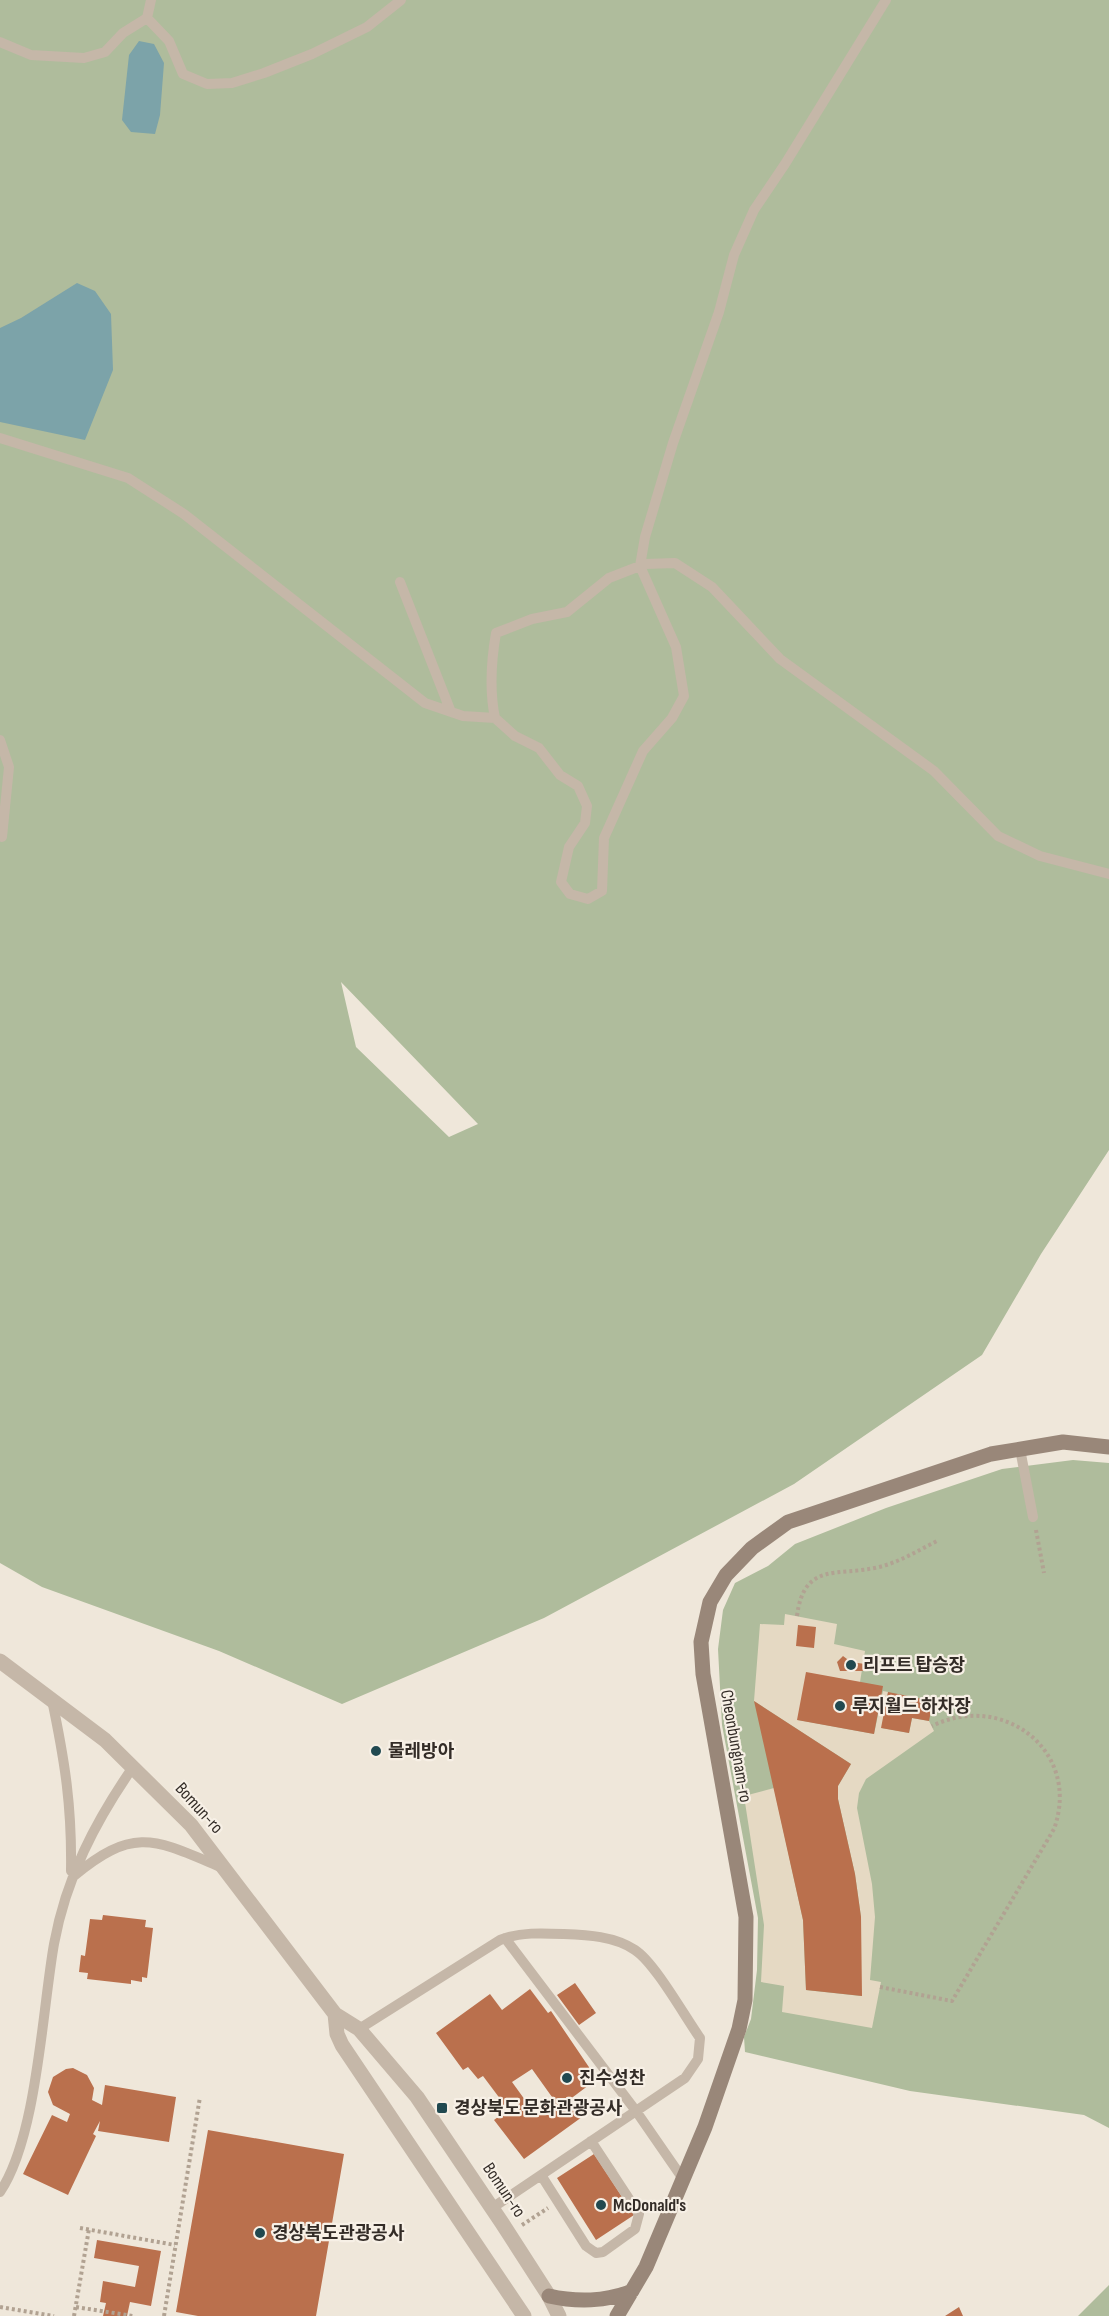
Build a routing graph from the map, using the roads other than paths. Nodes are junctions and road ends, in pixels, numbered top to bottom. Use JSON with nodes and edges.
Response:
{"nodes":[{"id":1,"x":151,"y":0,"type":"edge"},
{"id":2,"x":401,"y":0,"type":"edge"},
{"id":3,"x":886,"y":0,"type":"edge"},
{"id":4,"x":147,"y":18,"type":"junction"},
{"id":5,"x":0,"y":42,"type":"edge"},
{"id":6,"x":0,"y":438,"type":"edge"},
{"id":7,"x":640,"y":566,"type":"junction"},
{"id":8,"x":400,"y":582,"type":"dead end"},
{"id":9,"x":451,"y":712,"type":"junction"},
{"id":10,"x":495,"y":718,"type":"junction"},
{"id":11,"x":0,"y":740,"type":"edge"},
{"id":12,"x":2,"y":837,"type":"dead end"},
{"id":13,"x":1109,"y":874,"type":"edge"},
{"id":14,"x":1109,"y":1447,"type":"edge"},
{"id":15,"x":1020,"y":1449,"type":"junction"},
{"id":16,"x":1033,"y":1517,"type":"road end"},
{"id":17,"x":0,"y":1660,"type":"edge"},
{"id":18,"x":52,"y":1700,"type":"junction"},
{"id":19,"x":133,"y":1767,"type":"junction"},
{"id":20,"x":225,"y":1869,"type":"junction"},
{"id":21,"x":71,"y":1878,"type":"junction"},
{"id":22,"x":505,"y":1938,"type":"junction"},
{"id":23,"x":335,"y":2014,"type":"junction"},
{"id":24,"x":359,"y":2029,"type":"junction"},
{"id":25,"x":636,"y":2111,"type":"junction"},
{"id":26,"x":591,"y":2141,"type":"junction"},
{"id":27,"x":541,"y":2175,"type":"junction"},
{"id":28,"x":683,"y":2179,"type":"junction"},
{"id":29,"x":0,"y":2192,"type":"edge"},
{"id":30,"x":492,"y":2208,"type":"junction"},
{"id":31,"x":632,"y":2291,"type":"junction"},
{"id":32,"x":549,"y":2296,"type":"junction"},
{"id":33,"x":524,"y":2316,"type":"edge"},
{"id":34,"x":559,"y":2316,"type":"edge"},
{"id":35,"x":616,"y":2316,"type":"edge"},
{"id":36,"x":627,"y":2316,"type":"edge"}],
"edges":[{"from":1,"to":4,"type":"lane"},
{"from":2,"to":4,"type":"lane"},
{"from":3,"to":7,"type":"lane"},
{"from":4,"to":5,"type":"lane"},
{"from":6,"to":9,"type":"lane"},
{"from":7,"to":10,"type":"lane"},
{"from":7,"to":10,"type":"lane"},
{"from":7,"to":13,"type":"lane"},
{"from":8,"to":9,"type":"lane"},
{"from":9,"to":10,"type":"lane"},
{"from":11,"to":12,"type":"lane"},
{"from":14,"to":15,"type":"main road","name":"Cheonbungnam-ro"},
{"from":15,"to":16,"type":"lane"},
{"from":15,"to":28,"type":"main road","name":"Cheonbungnam-ro"},
{"from":17,"to":18,"type":"street","name":"Bomun-ro"},
{"from":18,"to":19,"type":"street","name":"Bomun-ro"},
{"from":18,"to":21,"type":"lane"},
{"from":19,"to":20,"type":"street","name":"Bomun-ro"},
{"from":19,"to":21,"type":"lane"},
{"from":20,"to":21,"type":"lane"},
{"from":20,"to":23,"type":"street","name":"Bomun-ro"},
{"from":21,"to":29,"type":"lane"},
{"from":22,"to":24,"type":"lane"},
{"from":22,"to":25,"type":"lane"},
{"from":22,"to":25,"type":"lane"},
{"from":23,"to":24,"type":"street","name":"Bomun-ro"},
{"from":23,"to":33,"type":"street","name":"Bomun-ro"},
{"from":24,"to":30,"type":"street","name":"Bomun-ro"},
{"from":25,"to":26,"type":"lane"},
{"from":25,"to":28,"type":"lane"},
{"from":26,"to":27,"type":"lane"},
{"from":26,"to":27,"type":"lane"},
{"from":27,"to":30,"type":"lane"},
{"from":28,"to":31,"type":"main road","name":"Cheonbungnam-ro"},
{"from":30,"to":32,"type":"street","name":"Bomun-ro"},
{"from":31,"to":32,"type":"main road"},
{"from":31,"to":35,"type":"main road","name":"Cheonbungnam-ro"},
{"from":31,"to":36,"type":"main road"},
{"from":32,"to":34,"type":"street","name":"Bomun-ro"}]}
